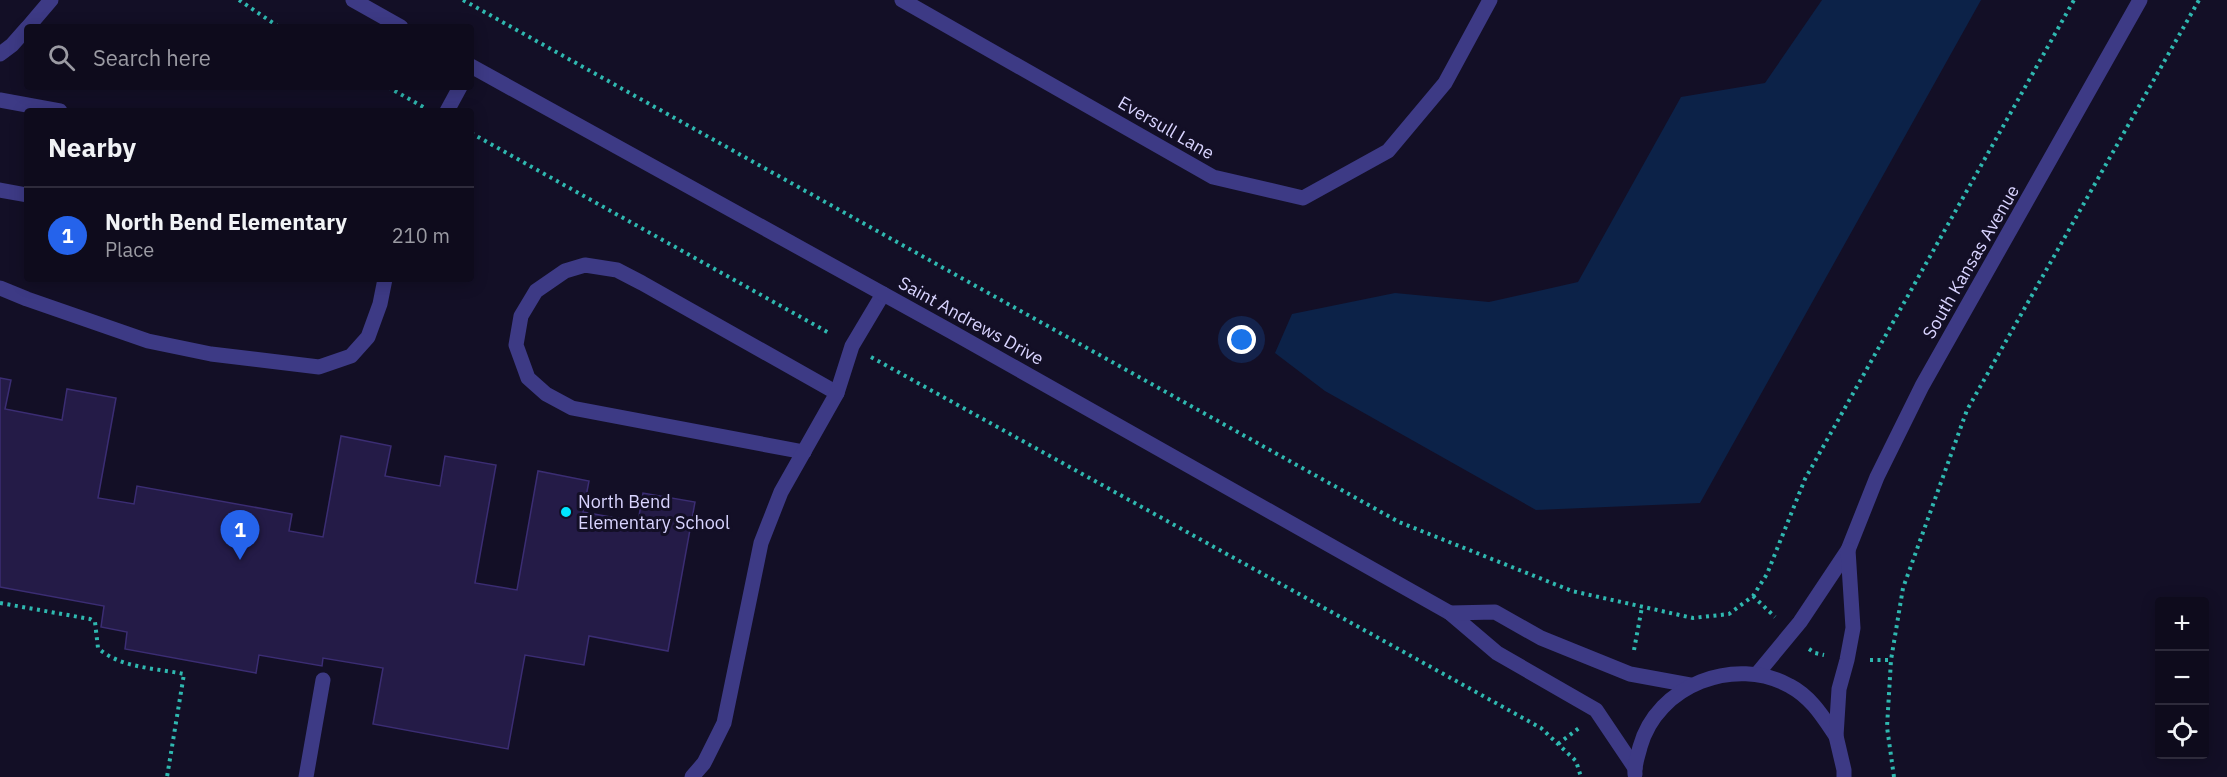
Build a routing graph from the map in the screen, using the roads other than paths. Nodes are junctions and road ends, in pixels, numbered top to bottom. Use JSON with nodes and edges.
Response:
{"nodes":[{"id":1,"x":51,"y":0,"type":"edge"},
{"id":2,"x":353,"y":0,"type":"edge"},
{"id":3,"x":902,"y":0,"type":"edge"},
{"id":4,"x":1490,"y":0,"type":"edge"},
{"id":5,"x":2140,"y":0,"type":"edge"},
{"id":6,"x":31,"y":24,"type":"edge"},
{"id":7,"x":396,"y":24,"type":"edge"},
{"id":8,"x":24,"y":32,"type":"edge"},
{"id":9,"x":0,"y":54,"type":"edge"},
{"id":10,"x":474,"y":69,"type":"edge"},
{"id":11,"x":458,"y":90,"type":"edge"},
{"id":12,"x":0,"y":100,"type":"edge"},
{"id":13,"x":44,"y":108,"type":"edge"},
{"id":14,"x":449,"y":108,"type":"edge"},
{"id":15,"x":0,"y":190,"type":"edge"},
{"id":16,"x":24,"y":194,"type":"edge"},
{"id":17,"x":385,"y":282,"type":"edge"},
{"id":18,"x":0,"y":288,"type":"edge"},
{"id":19,"x":883,"y":294,"type":"junction"},
{"id":20,"x":837,"y":393,"type":"junction"},
{"id":21,"x":804,"y":452,"type":"junction"},
{"id":22,"x":1848,"y":550,"type":"junction"},
{"id":23,"x":1450,"y":613,"type":"junction"},
{"id":24,"x":1757,"y":674,"type":"junction"},
{"id":25,"x":322,"y":680,"type":"dead end"},
{"id":26,"x":1690,"y":685,"type":"junction"},
{"id":27,"x":1836,"y":736,"type":"junction"},
{"id":28,"x":1635,"y":773,"type":"edge"},
{"id":29,"x":306,"y":777,"type":"edge"},
{"id":30,"x":692,"y":777,"type":"edge"},
{"id":31,"x":1844,"y":777,"type":"edge"}],
"edges":[{"from":1,"to":6,"type":"street"},
{"from":2,"to":7,"type":"street"},
{"from":3,"to":4,"type":"street","name":"Eversull Lane"},
{"from":5,"to":22,"type":"street","name":"South Kansas Avenue"},
{"from":8,"to":9,"type":"street"},
{"from":10,"to":19,"type":"street","name":"Saint Andrews Drive"},
{"from":11,"to":14,"type":"street"},
{"from":12,"to":13,"type":"street"},
{"from":15,"to":16,"type":"street"},
{"from":17,"to":18,"type":"street"},
{"from":19,"to":20,"type":"street"},
{"from":19,"to":23,"type":"street","name":"Saint Andrews Drive"},
{"from":20,"to":21,"type":"street"},
{"from":20,"to":21,"type":"street"},
{"from":21,"to":30,"type":"street"},
{"from":22,"to":24,"type":"street","name":"South Kansas Avenue"},
{"from":22,"to":27,"type":"street","name":"South Kansas Avenue"},
{"from":23,"to":26,"type":"street"},
{"from":23,"to":28,"type":"street","name":"Saint Andrews Drive"},
{"from":24,"to":26,"type":"street","name":"South Kansas Avenue"},
{"from":24,"to":27,"type":"street","name":"South Kansas Avenue"},
{"from":25,"to":29,"type":"street"},
{"from":26,"to":28,"type":"street","name":"South Kansas Avenue"},
{"from":27,"to":31,"type":"street","name":"South Kansas Avenue"}]}
